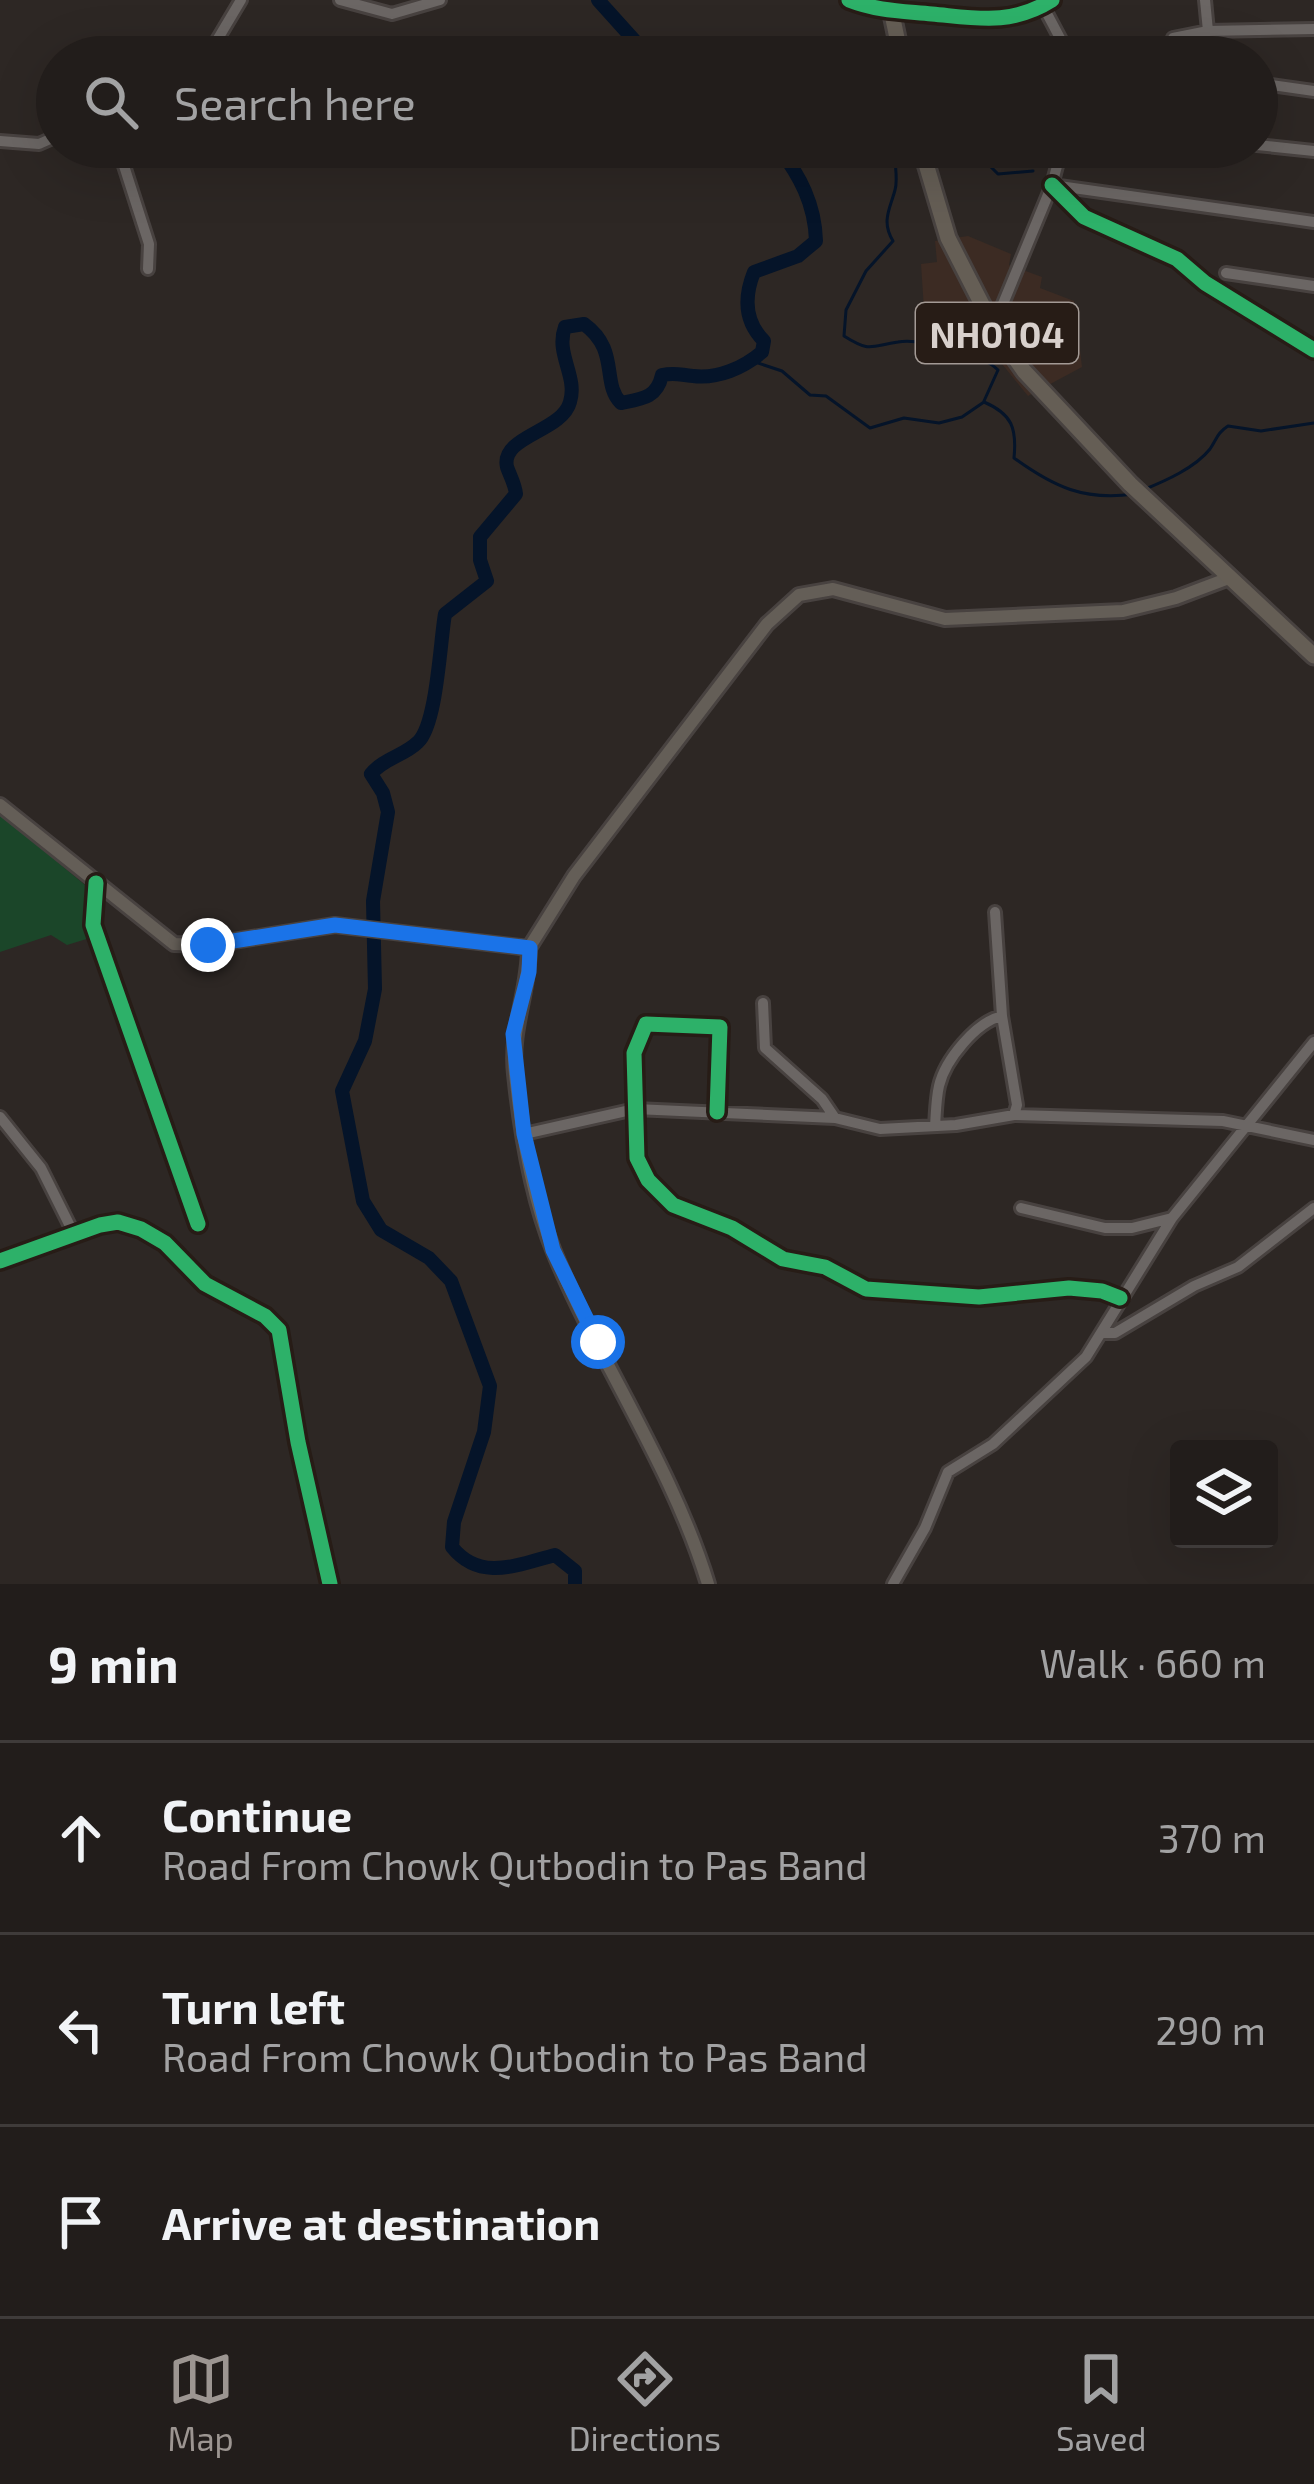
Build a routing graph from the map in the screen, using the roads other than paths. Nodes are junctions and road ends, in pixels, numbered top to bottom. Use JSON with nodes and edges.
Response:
{"nodes":[{"id":1,"x":241,"y":0,"type":"edge"},
{"id":2,"x":340,"y":0,"type":"edge"},
{"id":3,"x":440,"y":0,"type":"edge"},
{"id":4,"x":849,"y":0,"type":"edge"},
{"id":5,"x":1205,"y":0,"type":"edge"},
{"id":6,"x":1047,"y":3,"type":"edge"},
{"id":7,"x":895,"y":7,"type":"edge"},
{"id":8,"x":1314,"y":29,"type":"edge"},
{"id":9,"x":1208,"y":31,"type":"junction"},
{"id":10,"x":220,"y":36,"type":"edge"},
{"id":11,"x":1061,"y":36,"type":"edge"},
{"id":12,"x":1183,"y":36,"type":"edge"},
{"id":13,"x":1278,"y":86,"type":"edge"},
{"id":14,"x":1314,"y":92,"type":"edge"},
{"id":15,"x":0,"y":141,"type":"edge"},
{"id":16,"x":36,"y":144,"type":"edge"},
{"id":17,"x":1278,"y":148,"type":"edge"},
{"id":18,"x":1314,"y":151,"type":"edge"},
{"id":19,"x":125,"y":168,"type":"edge"},
{"id":20,"x":927,"y":168,"type":"edge"},
{"id":21,"x":1056,"y":168,"type":"edge"},
{"id":22,"x":1052,"y":185,"type":"junction"},
{"id":23,"x":1314,"y":222,"type":"edge"},
{"id":24,"x":148,"y":269,"type":"dead end"},
{"id":25,"x":1226,"y":273,"type":"dead end"},
{"id":26,"x":1314,"y":286,"type":"edge"},
{"id":27,"x":990,"y":322,"type":"junction"},
{"id":28,"x":1314,"y":350,"type":"edge"},
{"id":29,"x":1229,"y":578,"type":"junction"},
{"id":30,"x":1314,"y":656,"type":"edge"},
{"id":31,"x":0,"y":805,"type":"edge"},
{"id":32,"x":96,"y":883,"type":"junction"},
{"id":33,"x":995,"y":912,"type":"dead end"},
{"id":34,"x":530,"y":948,"type":"junction"},
{"id":35,"x":763,"y":1003,"type":"dead end"},
{"id":36,"x":1002,"y":1016,"type":"junction"},
{"id":37,"x":1314,"y":1042,"type":"edge"},
{"id":38,"x":635,"y":1109,"type":"junction"},
{"id":39,"x":717,"y":1112,"type":"junction"},
{"id":40,"x":1014,"y":1115,"type":"junction"},
{"id":41,"x":0,"y":1117,"type":"edge"},
{"id":42,"x":835,"y":1118,"type":"junction"},
{"id":43,"x":935,"y":1126,"type":"junction"},
{"id":44,"x":1245,"y":1126,"type":"junction"},
{"id":45,"x":524,"y":1134,"type":"junction"},
{"id":46,"x":1314,"y":1141,"type":"edge"},
{"id":47,"x":1021,"y":1208,"type":"dead end"},
{"id":48,"x":1314,"y":1208,"type":"edge"},
{"id":49,"x":1172,"y":1218,"type":"junction"},
{"id":50,"x":198,"y":1224,"type":"dead end"},
{"id":51,"x":74,"y":1234,"type":"junction"},
{"id":52,"x":0,"y":1261,"type":"edge"},
{"id":53,"x":1120,"y":1298,"type":"junction"},
{"id":54,"x":1104,"y":1333,"type":"junction"},
{"id":55,"x":330,"y":1584,"type":"edge"},
{"id":56,"x":708,"y":1584,"type":"edge"},
{"id":57,"x":893,"y":1584,"type":"edge"}],
"edges":[{"from":1,"to":10,"type":"street"},
{"from":2,"to":3,"type":"street"},
{"from":4,"to":7,"type":"street"},
{"from":5,"to":9,"type":"street"},
{"from":6,"to":7,"type":"street"},
{"from":6,"to":11,"type":"street"},
{"from":8,"to":9,"type":"street"},
{"from":9,"to":12,"type":"street"},
{"from":13,"to":14,"type":"street"},
{"from":15,"to":16,"type":"street"},
{"from":17,"to":18,"type":"street"},
{"from":19,"to":24,"type":"street"},
{"from":20,"to":27,"type":"highway","number":"NH0104"},
{"from":21,"to":22,"type":"street"},
{"from":22,"to":23,"type":"street"},
{"from":22,"to":27,"type":"street"},
{"from":22,"to":28,"type":"street"},
{"from":25,"to":26,"type":"street"},
{"from":27,"to":29,"type":"highway","number":"NH0104"},
{"from":29,"to":30,"type":"highway","number":"NH0104"},
{"from":29,"to":34,"type":"main road"},
{"from":31,"to":32,"type":"main road"},
{"from":32,"to":34,"type":"main road"},
{"from":32,"to":50,"type":"street"},
{"from":33,"to":36,"type":"street"},
{"from":34,"to":45,"type":"main road"},
{"from":35,"to":42,"type":"street"},
{"from":36,"to":40,"type":"street"},
{"from":36,"to":43,"type":"street"},
{"from":37,"to":44,"type":"street"},
{"from":38,"to":39,"type":"street"},
{"from":38,"to":39,"type":"street"},
{"from":38,"to":45,"type":"street"},
{"from":38,"to":53,"type":"street"},
{"from":39,"to":42,"type":"street"},
{"from":40,"to":43,"type":"street"},
{"from":40,"to":44,"type":"street"},
{"from":41,"to":51,"type":"street"},
{"from":42,"to":43,"type":"street"},
{"from":44,"to":46,"type":"street"},
{"from":44,"to":49,"type":"street"},
{"from":45,"to":56,"type":"main road"},
{"from":47,"to":49,"type":"street"},
{"from":48,"to":54,"type":"street"},
{"from":49,"to":53,"type":"street"},
{"from":51,"to":52,"type":"street"},
{"from":51,"to":55,"type":"street"},
{"from":53,"to":54,"type":"street"},
{"from":54,"to":57,"type":"street"}]}
